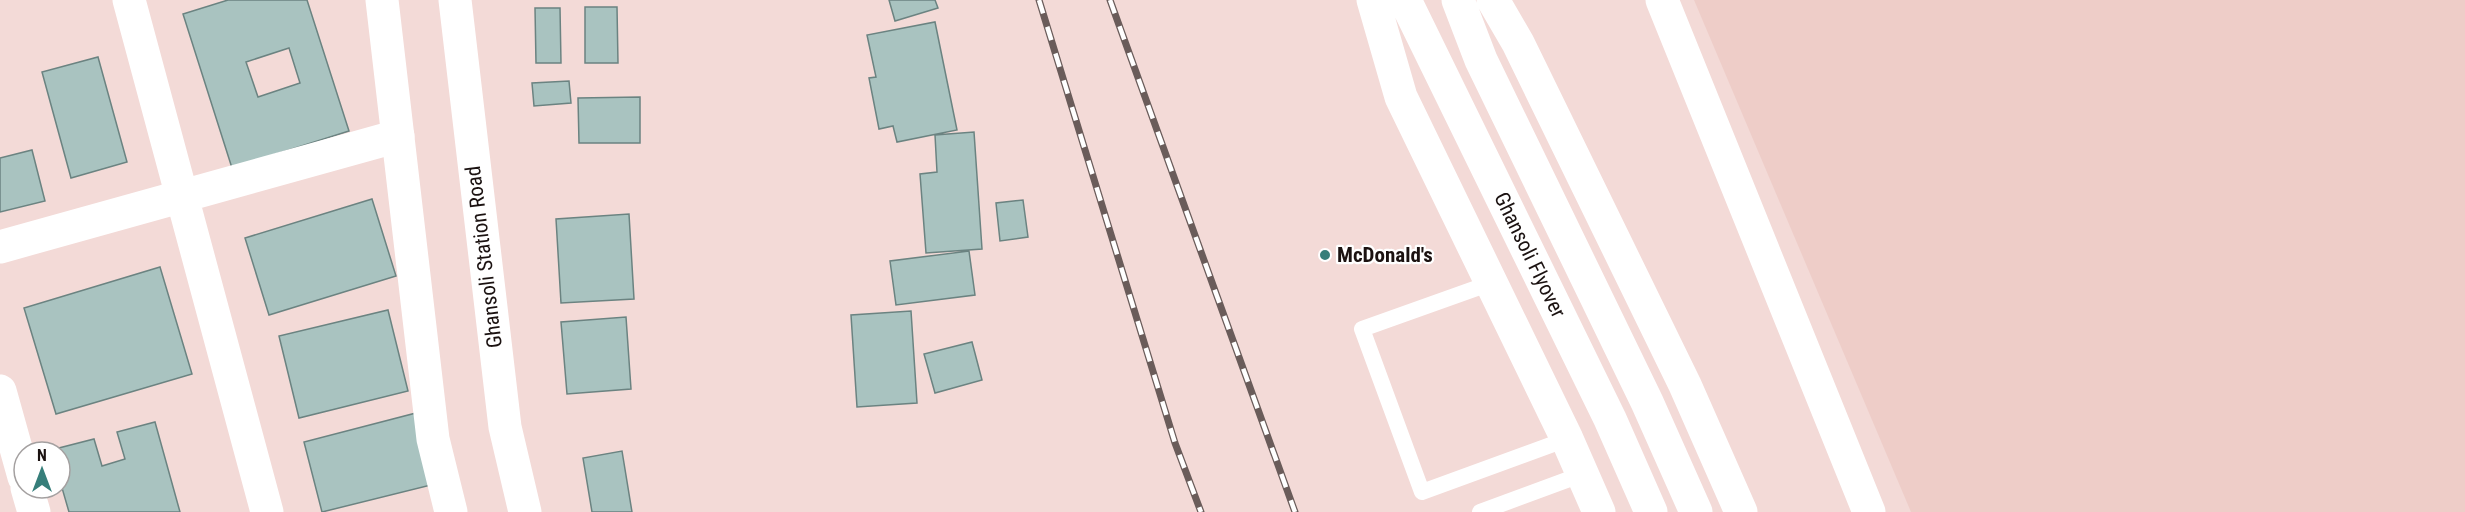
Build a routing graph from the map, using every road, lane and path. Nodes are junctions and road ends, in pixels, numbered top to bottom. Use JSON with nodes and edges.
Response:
{"nodes":[{"id":1,"x":129,"y":0,"type":"edge"},
{"id":2,"x":382,"y":0,"type":"edge"},
{"id":3,"x":455,"y":0,"type":"edge"},
{"id":4,"x":1373,"y":0,"type":"edge"},
{"id":5,"x":1405,"y":0,"type":"edge"},
{"id":6,"x":1458,"y":0,"type":"edge"},
{"id":7,"x":1493,"y":0,"type":"edge"},
{"id":8,"x":1662,"y":0,"type":"edge"},
{"id":9,"x":398,"y":136,"type":"junction"},
{"id":10,"x":182,"y":196,"type":"junction"},
{"id":11,"x":0,"y":246,"type":"edge"},
{"id":12,"x":1491,"y":283,"type":"junction"},
{"id":13,"x":0,"y":391,"type":"edge"},
{"id":14,"x":1568,"y":439,"type":"junction"},
{"id":15,"x":14,"y":440,"type":"edge"},
{"id":16,"x":1583,"y":474,"type":"junction"},
{"id":17,"x":267,"y":512,"type":"edge"},
{"id":18,"x":451,"y":512,"type":"edge"},
{"id":19,"x":525,"y":512,"type":"edge"},
{"id":20,"x":1480,"y":512,"type":"edge"},
{"id":21,"x":1599,"y":512,"type":"edge"},
{"id":22,"x":1651,"y":512,"type":"edge"},
{"id":23,"x":1696,"y":512,"type":"edge"},
{"id":24,"x":1741,"y":512,"type":"edge"},
{"id":25,"x":1869,"y":512,"type":"edge"}],
"edges":[{"from":1,"to":10,"type":"street"},
{"from":2,"to":9,"type":"street"},
{"from":3,"to":19,"type":"street","name":"Ghansoli Station Road"},
{"from":4,"to":12,"type":"street"},
{"from":5,"to":22,"type":"street","name":"Ghansoli Flyover"},
{"from":6,"to":23,"type":"street","name":"Ghansoli Flyover"},
{"from":7,"to":24,"type":"street"},
{"from":8,"to":25,"type":"street"},
{"from":9,"to":10,"type":"street"},
{"from":9,"to":18,"type":"street"},
{"from":10,"to":11,"type":"street"},
{"from":10,"to":17,"type":"street"},
{"from":12,"to":14,"type":"street"},
{"from":12,"to":14,"type":"lane"},
{"from":13,"to":15,"type":"street"},
{"from":14,"to":16,"type":"street"},
{"from":16,"to":20,"type":"lane"},
{"from":16,"to":21,"type":"street"}]}
